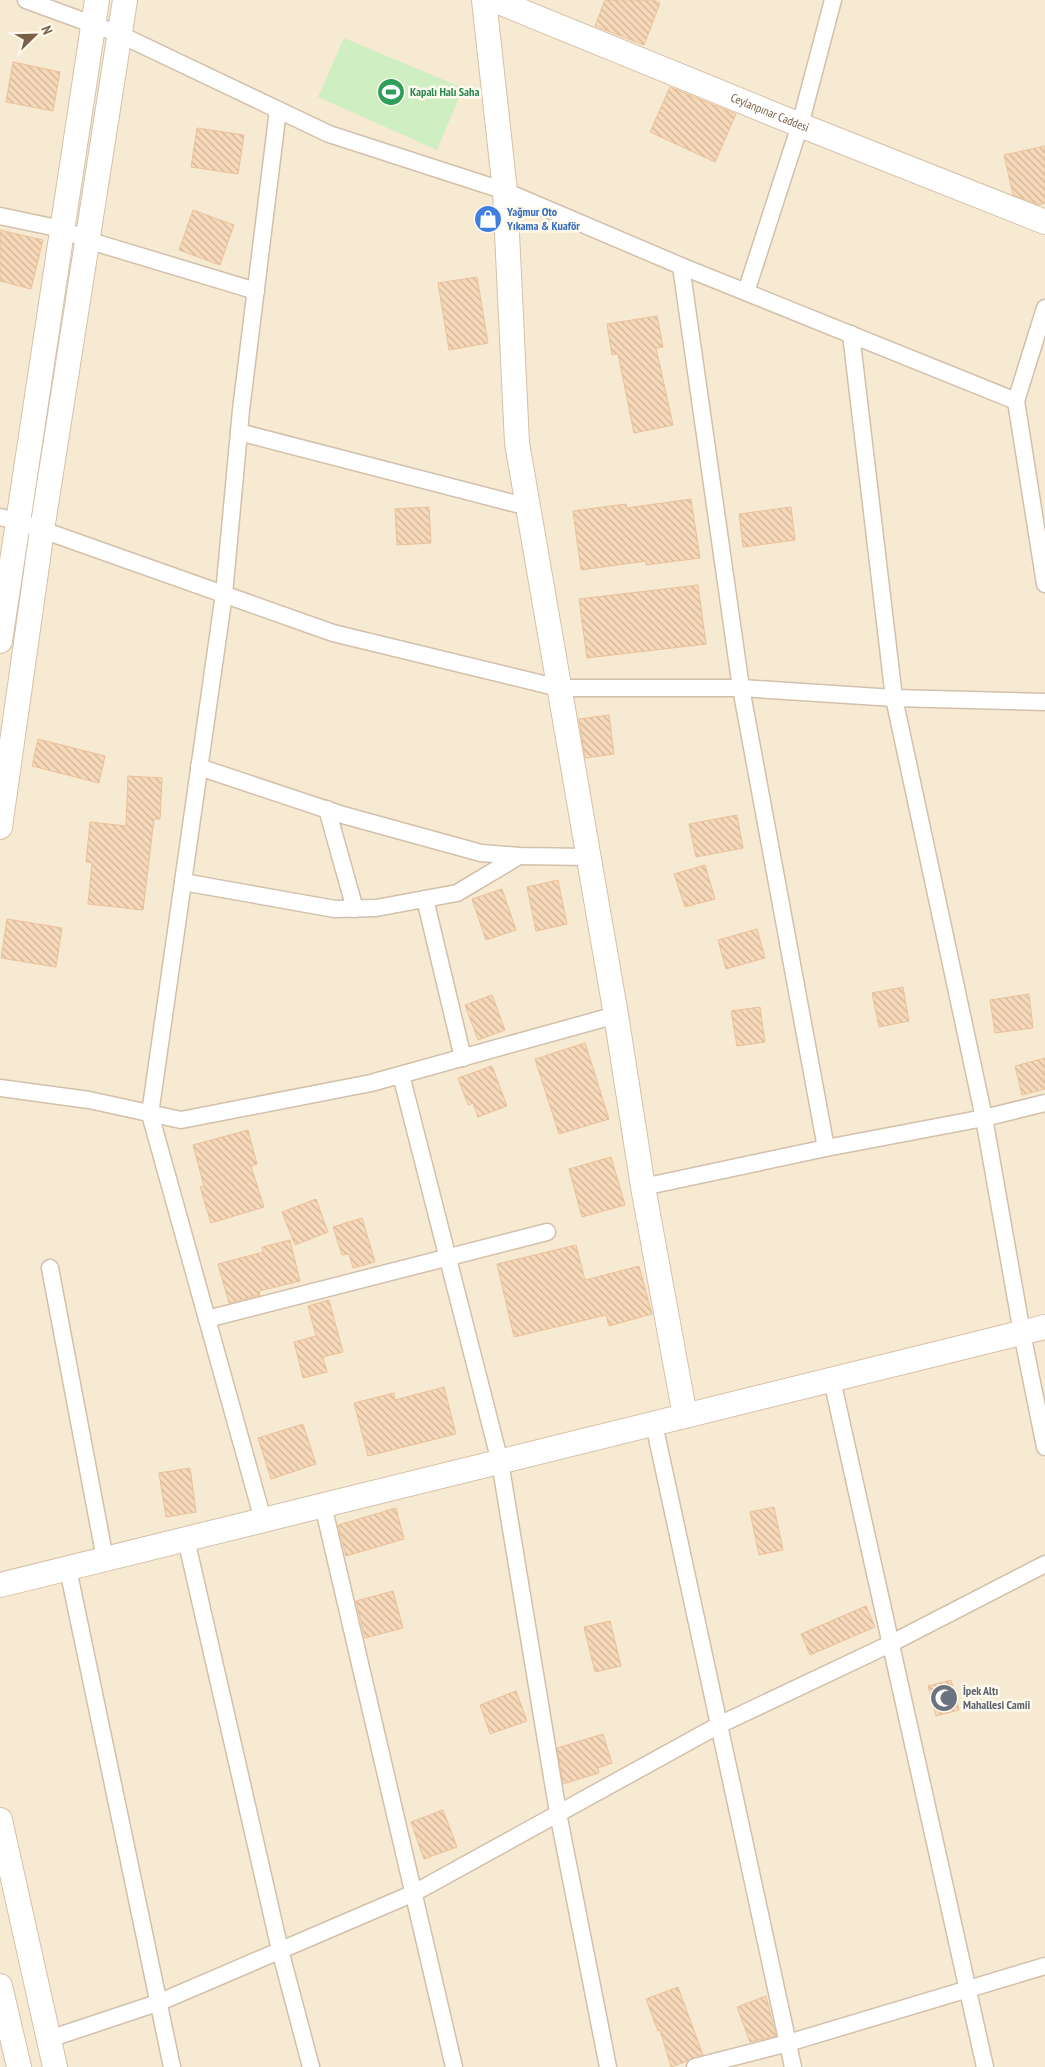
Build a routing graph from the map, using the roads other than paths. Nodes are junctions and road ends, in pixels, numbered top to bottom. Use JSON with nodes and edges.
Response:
{"nodes":[{"id":1,"x":26,"y":0,"type":"edge"},
{"id":2,"x":97,"y":0,"type":"edge"},
{"id":3,"x":125,"y":0,"type":"edge"},
{"id":4,"x":484,"y":0,"type":"edge"},
{"id":5,"x":494,"y":0,"type":"edge"},
{"id":6,"x":833,"y":0,"type":"edge"},
{"id":7,"x":92,"y":23,"type":"junction"},
{"id":8,"x":119,"y":34,"type":"junction"},
{"id":9,"x":278,"y":110,"type":"junction"},
{"id":10,"x":800,"y":125,"type":"junction"},
{"id":11,"x":505,"y":191,"type":"junction"},
{"id":12,"x":0,"y":216,"type":"edge"},
{"id":13,"x":1045,"y":222,"type":"edge"},
{"id":14,"x":62,"y":229,"type":"junction"},
{"id":15,"x":87,"y":240,"type":"junction"},
{"id":16,"x":681,"y":266,"type":"junction"},
{"id":17,"x":256,"y":291,"type":"junction"},
{"id":18,"x":746,"y":292,"type":"junction"},
{"id":19,"x":1045,"y":308,"type":"edge"},
{"id":20,"x":851,"y":334,"type":"junction"},
{"id":21,"x":1016,"y":402,"type":"junction"},
{"id":22,"x":239,"y":432,"type":"junction"},
{"id":23,"x":528,"y":508,"type":"junction"},
{"id":24,"x":10,"y":520,"type":"edge"},
{"id":25,"x":42,"y":530,"type":"junction"},
{"id":26,"x":1045,"y":584,"type":"edge"},
{"id":27,"x":224,"y":594,"type":"junction"},
{"id":28,"x":0,"y":641,"type":"edge"},
{"id":29,"x":559,"y":688,"type":"junction"},
{"id":30,"x":741,"y":688,"type":"junction"},
{"id":31,"x":894,"y":698,"type":"junction"},
{"id":32,"x":1045,"y":702,"type":"edge"},
{"id":33,"x":199,"y":767,"type":"junction"},
{"id":34,"x":328,"y":809,"type":"junction"},
{"id":35,"x":0,"y":827,"type":"edge"},
{"id":36,"x":519,"y":856,"type":"junction"},
{"id":37,"x":589,"y":857,"type":"junction"},
{"id":38,"x":182,"y":882,"type":"junction"},
{"id":39,"x":425,"y":899,"type":"junction"},
{"id":40,"x":355,"y":908,"type":"junction"},
{"id":41,"x":616,"y":1016,"type":"junction"},
{"id":42,"x":463,"y":1058,"type":"junction"},
{"id":43,"x":401,"y":1075,"type":"junction"},
{"id":44,"x":0,"y":1088,"type":"edge"},
{"id":45,"x":1045,"y":1103,"type":"edge"},
{"id":46,"x":150,"y":1114,"type":"junction"},
{"id":47,"x":984,"y":1118,"type":"junction"},
{"id":48,"x":826,"y":1148,"type":"junction"},
{"id":49,"x":643,"y":1187,"type":"junction"},
{"id":50,"x":547,"y":1232,"type":"dead end"},
{"id":51,"x":447,"y":1256,"type":"junction"},
{"id":52,"x":50,"y":1268,"type":"dead end"},
{"id":53,"x":207,"y":1319,"type":"junction"},
{"id":54,"x":1045,"y":1327,"type":"edge"},
{"id":55,"x":1022,"y":1333,"type":"junction"},
{"id":56,"x":832,"y":1380,"type":"junction"},
{"id":57,"x":685,"y":1416,"type":"junction"},
{"id":58,"x":654,"y":1424,"type":"junction"},
{"id":59,"x":1045,"y":1447,"type":"edge"},
{"id":60,"x":500,"y":1462,"type":"junction"},
{"id":61,"x":323,"y":1506,"type":"junction"},
{"id":62,"x":263,"y":1520,"type":"junction"},
{"id":63,"x":186,"y":1539,"type":"junction"},
{"id":64,"x":105,"y":1560,"type":"junction"},
{"id":65,"x":1045,"y":1564,"type":"edge"},
{"id":66,"x":68,"y":1568,"type":"junction"},
{"id":67,"x":0,"y":1585,"type":"edge"},
{"id":68,"x":890,"y":1644,"type":"junction"},
{"id":69,"x":719,"y":1725,"type":"junction"},
{"id":70,"x":558,"y":1813,"type":"junction"},
{"id":71,"x":0,"y":1820,"type":"edge"},
{"id":72,"x":414,"y":1893,"type":"junction"},
{"id":73,"x":280,"y":1950,"type":"junction"},
{"id":74,"x":1045,"y":1966,"type":"edge"},
{"id":75,"x":0,"y":1986,"type":"edge"},
{"id":76,"x":968,"y":1990,"type":"junction"},
{"id":77,"x":160,"y":2002,"type":"junction"},
{"id":78,"x":49,"y":2039,"type":"junction"},
{"id":79,"x":788,"y":2043,"type":"junction"},
{"id":80,"x":19,"y":2067,"type":"edge"},
{"id":81,"x":55,"y":2067,"type":"edge"},
{"id":82,"x":172,"y":2067,"type":"edge"},
{"id":83,"x":311,"y":2067,"type":"edge"},
{"id":84,"x":454,"y":2067,"type":"edge"},
{"id":85,"x":608,"y":2067,"type":"edge"},
{"id":86,"x":695,"y":2067,"type":"edge"},
{"id":87,"x":793,"y":2067,"type":"edge"},
{"id":88,"x":986,"y":2067,"type":"edge"}],
"edges":[{"from":1,"to":7,"type":"street"},
{"from":2,"to":7,"type":"street"},
{"from":3,"to":8,"type":"street"},
{"from":4,"to":11,"type":"street"},
{"from":5,"to":10,"type":"street","name":"Ceylanpınar Caddesi"},
{"from":6,"to":10,"type":"street"},
{"from":7,"to":8,"type":"street"},
{"from":7,"to":14,"type":"street"},
{"from":8,"to":9,"type":"street"},
{"from":8,"to":15,"type":"street"},
{"from":9,"to":11,"type":"street"},
{"from":9,"to":17,"type":"street"},
{"from":10,"to":13,"type":"street","name":"Ceylanpınar Caddesi"},
{"from":10,"to":18,"type":"street"},
{"from":11,"to":16,"type":"street"},
{"from":11,"to":23,"type":"street"},
{"from":12,"to":14,"type":"street"},
{"from":14,"to":15,"type":"street"},
{"from":14,"to":24,"type":"street"},
{"from":15,"to":17,"type":"street"},
{"from":15,"to":25,"type":"street"},
{"from":16,"to":18,"type":"street"},
{"from":16,"to":30,"type":"street"},
{"from":17,"to":22,"type":"street"},
{"from":18,"to":20,"type":"street"},
{"from":19,"to":21,"type":"street"},
{"from":20,"to":21,"type":"street"},
{"from":20,"to":31,"type":"street"},
{"from":21,"to":26,"type":"street"},
{"from":22,"to":23,"type":"street"},
{"from":22,"to":27,"type":"street"},
{"from":23,"to":29,"type":"street"},
{"from":24,"to":25,"type":"street"},
{"from":24,"to":28,"type":"street"},
{"from":25,"to":27,"type":"street"},
{"from":25,"to":35,"type":"street"},
{"from":27,"to":29,"type":"street"},
{"from":27,"to":33,"type":"street"},
{"from":29,"to":30,"type":"street"},
{"from":29,"to":37,"type":"street"},
{"from":30,"to":31,"type":"street"},
{"from":30,"to":48,"type":"street"},
{"from":31,"to":32,"type":"street"},
{"from":31,"to":47,"type":"street"},
{"from":33,"to":34,"type":"street"},
{"from":33,"to":38,"type":"street"},
{"from":34,"to":36,"type":"street"},
{"from":34,"to":40,"type":"street"},
{"from":36,"to":37,"type":"street"},
{"from":36,"to":39,"type":"street"},
{"from":37,"to":41,"type":"street"},
{"from":38,"to":40,"type":"street"},
{"from":38,"to":46,"type":"street"},
{"from":39,"to":40,"type":"street"},
{"from":39,"to":42,"type":"street"},
{"from":41,"to":42,"type":"street"},
{"from":41,"to":49,"type":"street"},
{"from":42,"to":43,"type":"street"},
{"from":43,"to":46,"type":"street"},
{"from":43,"to":51,"type":"street"},
{"from":44,"to":46,"type":"street"},
{"from":45,"to":47,"type":"street"},
{"from":46,"to":53,"type":"street"},
{"from":47,"to":48,"type":"street"},
{"from":47,"to":55,"type":"street"},
{"from":48,"to":49,"type":"street"},
{"from":49,"to":57,"type":"street"},
{"from":50,"to":51,"type":"street"},
{"from":51,"to":53,"type":"street"},
{"from":51,"to":60,"type":"street"},
{"from":52,"to":64,"type":"street"},
{"from":53,"to":62,"type":"street"},
{"from":54,"to":55,"type":"street"},
{"from":55,"to":56,"type":"street"},
{"from":55,"to":59,"type":"street"},
{"from":56,"to":57,"type":"street"},
{"from":56,"to":68,"type":"street"},
{"from":57,"to":58,"type":"street"},
{"from":58,"to":60,"type":"street"},
{"from":58,"to":69,"type":"street"},
{"from":60,"to":61,"type":"street"},
{"from":60,"to":70,"type":"street"},
{"from":61,"to":62,"type":"street"},
{"from":61,"to":72,"type":"street"},
{"from":62,"to":63,"type":"street"},
{"from":63,"to":64,"type":"street"},
{"from":63,"to":73,"type":"street"},
{"from":64,"to":66,"type":"street"},
{"from":65,"to":68,"type":"street"},
{"from":66,"to":67,"type":"street"},
{"from":66,"to":77,"type":"street"},
{"from":68,"to":69,"type":"street"},
{"from":68,"to":76,"type":"street"},
{"from":69,"to":70,"type":"street"},
{"from":69,"to":79,"type":"street"},
{"from":70,"to":72,"type":"street"},
{"from":70,"to":85,"type":"street"},
{"from":71,"to":78,"type":"street"},
{"from":72,"to":73,"type":"street"},
{"from":72,"to":84,"type":"street"},
{"from":73,"to":77,"type":"street"},
{"from":73,"to":83,"type":"street"},
{"from":74,"to":76,"type":"street"},
{"from":75,"to":80,"type":"street"},
{"from":76,"to":79,"type":"street"},
{"from":76,"to":88,"type":"street"},
{"from":77,"to":78,"type":"street"},
{"from":77,"to":82,"type":"street"},
{"from":78,"to":81,"type":"street"},
{"from":79,"to":86,"type":"street"},
{"from":79,"to":87,"type":"street"}]}
